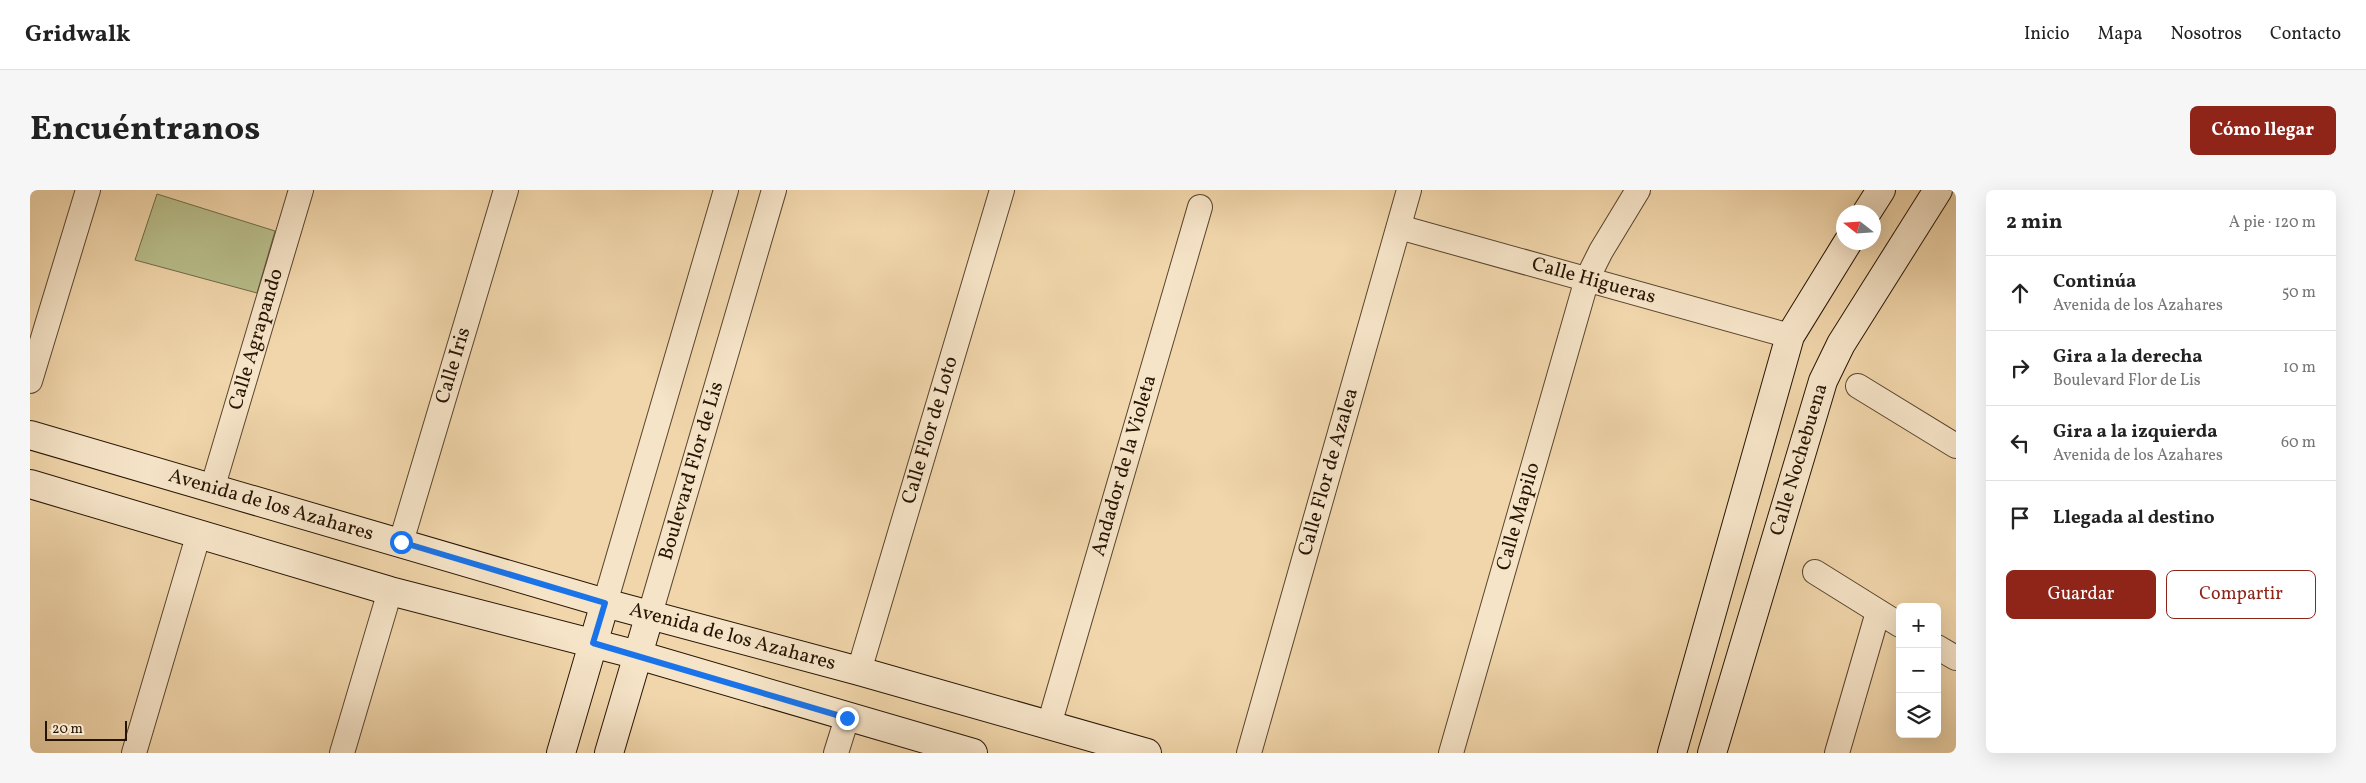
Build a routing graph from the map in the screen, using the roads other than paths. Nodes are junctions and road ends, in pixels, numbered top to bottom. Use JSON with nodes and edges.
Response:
{"nodes":[{"id":1,"x":88,"y":190,"type":"edge"},
{"id":2,"x":301,"y":190,"type":"edge"},
{"id":3,"x":506,"y":190,"type":"edge"},
{"id":4,"x":726,"y":190,"type":"edge"},
{"id":5,"x":774,"y":190,"type":"edge"},
{"id":6,"x":1002,"y":190,"type":"edge"},
{"id":7,"x":1409,"y":190,"type":"edge"},
{"id":8,"x":1638,"y":190,"type":"edge"},
{"id":9,"x":1881,"y":190,"type":"edge"},
{"id":10,"x":1938,"y":190,"type":"edge"},
{"id":11,"x":1871,"y":205,"type":"edge"},
{"id":12,"x":1200,"y":207,"type":"dead end"},
{"id":13,"x":1399,"y":227,"type":"junction"},
{"id":14,"x":1843,"y":250,"type":"edge"},
{"id":15,"x":1587,"y":279,"type":"junction"},
{"id":16,"x":1790,"y":336,"type":"junction"},
{"id":17,"x":30,"y":381,"type":"edge"},
{"id":18,"x":1858,"y":386,"type":"dead end"},
{"id":19,"x":30,"y":435,"type":"edge"},
{"id":20,"x":1956,"y":446,"type":"edge"},
{"id":21,"x":30,"y":484,"type":"edge"},
{"id":22,"x":212,"y":489,"type":"junction"},
{"id":23,"x":199,"y":533,"type":"junction"},
{"id":24,"x":401,"y":542,"type":"junction"},
{"id":25,"x":1815,"y":572,"type":"dead end"},
{"id":26,"x":390,"y":591,"type":"junction"},
{"id":27,"x":605,"y":603,"type":"junction"},
{"id":28,"x":1878,"y":612,"type":"junction"},
{"id":29,"x":650,"y":614,"type":"junction"},
{"id":30,"x":1896,"y":622,"type":"edge"},
{"id":31,"x":593,"y":643,"type":"junction"},
{"id":32,"x":1939,"y":648,"type":"edge"},
{"id":33,"x":638,"y":655,"type":"junction"},
{"id":34,"x":1956,"y":658,"type":"edge"},
{"id":35,"x":859,"y":671,"type":"junction"},
{"id":36,"x":847,"y":718,"type":"junction"},
{"id":37,"x":1049,"y":724,"type":"junction"},
{"id":38,"x":134,"y":753,"type":"edge"},
{"id":39,"x":342,"y":753,"type":"edge"},
{"id":40,"x":561,"y":753,"type":"edge"},
{"id":41,"x":609,"y":753,"type":"edge"},
{"id":42,"x":836,"y":753,"type":"edge"},
{"id":43,"x":973,"y":753,"type":"edge"},
{"id":44,"x":1147,"y":753,"type":"edge"},
{"id":45,"x":1249,"y":753,"type":"edge"},
{"id":46,"x":1451,"y":753,"type":"edge"},
{"id":47,"x":1672,"y":753,"type":"edge"},
{"id":48,"x":1712,"y":753,"type":"edge"},
{"id":49,"x":1837,"y":753,"type":"edge"}],
"edges":[{"from":1,"to":17,"type":"street"},
{"from":2,"to":22,"type":"street","name":"Calle Agrapando"},
{"from":3,"to":24,"type":"street","name":"Calle Iris"},
{"from":4,"to":27,"type":"street"},
{"from":5,"to":29,"type":"street","name":"Boulevard Flor de Lis"},
{"from":6,"to":35,"type":"street","name":"Calle Flor de Loto"},
{"from":7,"to":13,"type":"street","name":"Calle Flor de Azalea"},
{"from":8,"to":15,"type":"street","name":"Calle Mapilo"},
{"from":9,"to":11,"type":"street"},
{"from":10,"to":48,"type":"street","name":"Calle Nochebuena"},
{"from":12,"to":37,"type":"street","name":"Andador de la Violeta"},
{"from":13,"to":15,"type":"street","name":"Calle Higueras"},
{"from":13,"to":45,"type":"street","name":"Calle Flor de Azalea"},
{"from":14,"to":16,"type":"street"},
{"from":15,"to":16,"type":"street","name":"Calle Higueras"},
{"from":15,"to":46,"type":"street","name":"Calle Mapilo"},
{"from":16,"to":47,"type":"street"},
{"from":18,"to":20,"type":"street"},
{"from":19,"to":22,"type":"street","name":"Avenida de los Azahares"},
{"from":21,"to":23,"type":"street","name":"Avenida de los Azahares"},
{"from":22,"to":24,"type":"street","name":"Avenida de los Azahares"},
{"from":23,"to":26,"type":"street","name":"Avenida de los Azahares"},
{"from":23,"to":38,"type":"street"},
{"from":24,"to":27,"type":"street","name":"Avenida de los Azahares"},
{"from":25,"to":28,"type":"street"},
{"from":26,"to":31,"type":"street","name":"Avenida de los Azahares"},
{"from":26,"to":39,"type":"street"},
{"from":27,"to":29,"type":"street","name":"Avenida de los Azahares"},
{"from":27,"to":31,"type":"street"},
{"from":28,"to":30,"type":"street"},
{"from":28,"to":49,"type":"street"},
{"from":29,"to":33,"type":"street","name":"Boulevard Flor de Lis"},
{"from":29,"to":35,"type":"street","name":"Avenida de los Azahares"},
{"from":31,"to":33,"type":"street","name":"Avenida de los Azahares"},
{"from":31,"to":40,"type":"street"},
{"from":32,"to":34,"type":"street"},
{"from":33,"to":36,"type":"street","name":"Avenida de los Azahares"},
{"from":33,"to":41,"type":"street","name":"Boulevard Flor de Lis"},
{"from":35,"to":37,"type":"street","name":"Avenida de los Azahares"},
{"from":36,"to":42,"type":"street"},
{"from":36,"to":43,"type":"street","name":"Avenida de los Azahares"},
{"from":37,"to":44,"type":"street","name":"Avenida de los Azahares"}]}
